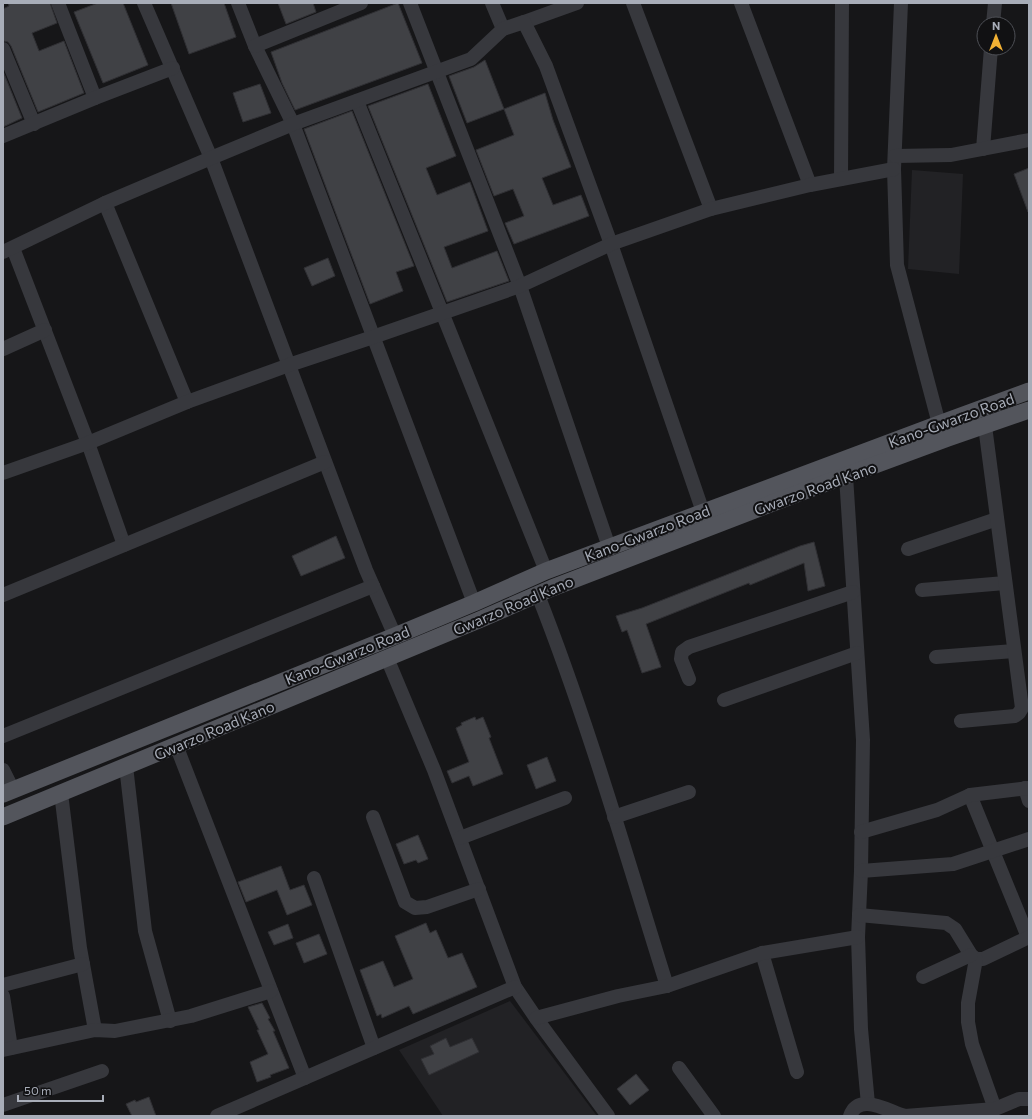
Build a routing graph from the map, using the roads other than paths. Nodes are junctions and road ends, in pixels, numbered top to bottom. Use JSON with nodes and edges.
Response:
{"nodes":[{"id":1,"x":58,"y":3,"type":"edge"},
{"id":2,"x":144,"y":3,"type":"edge"},
{"id":3,"x":238,"y":3,"type":"edge"},
{"id":4,"x":361,"y":3,"type":"edge"},
{"id":5,"x":410,"y":3,"type":"edge"},
{"id":6,"x":492,"y":3,"type":"edge"},
{"id":7,"x":633,"y":3,"type":"edge"},
{"id":8,"x":741,"y":3,"type":"edge"},
{"id":9,"x":842,"y":3,"type":"edge"},
{"id":10,"x":901,"y":3,"type":"edge"},
{"id":11,"x":995,"y":3,"type":"edge"},
{"id":12,"x":574,"y":4,"type":"edge"},
{"id":13,"x":329,"y":9,"type":"edge"},
{"id":14,"x":994,"y":16,"type":"edge"},
{"id":15,"x":524,"y":22,"type":"junction"},
{"id":16,"x":503,"y":29,"type":"junction"},
{"id":17,"x":255,"y":46,"type":"junction"},
{"id":18,"x":3,"y":49,"type":"edge"},
{"id":19,"x":990,"y":56,"type":"edge"},
{"id":20,"x":173,"y":68,"type":"junction"},
{"id":21,"x":437,"y":72,"type":"junction"},
{"id":22,"x":95,"y":98,"type":"junction"},
{"id":23,"x":357,"y":102,"type":"junction"},
{"id":24,"x":34,"y":124,"type":"junction"},
{"id":25,"x":293,"y":124,"type":"junction"},
{"id":26,"x":3,"y":136,"type":"edge"},
{"id":27,"x":1029,"y":140,"type":"edge"},
{"id":28,"x":983,"y":149,"type":"junction"},
{"id":29,"x":211,"y":158,"type":"junction"},
{"id":30,"x":895,"y":162,"type":"junction"},
{"id":31,"x":841,"y":179,"type":"junction"},
{"id":32,"x":810,"y":185,"type":"junction"},
{"id":33,"x":105,"y":203,"type":"junction"},
{"id":34,"x":710,"y":209,"type":"junction"},
{"id":35,"x":611,"y":244,"type":"junction"},
{"id":36,"x":8,"y":250,"type":"edge"},
{"id":37,"x":520,"y":286,"type":"junction"},
{"id":38,"x":443,"y":313,"type":"junction"},
{"id":39,"x":45,"y":330,"type":"junction"},
{"id":40,"x":373,"y":337,"type":"junction"},
{"id":41,"x":3,"y":349,"type":"edge"},
{"id":42,"x":289,"y":365,"type":"junction"},
{"id":43,"x":1029,"y":391,"type":"edge"},
{"id":44,"x":187,"y":402,"type":"junction"},
{"id":45,"x":1029,"y":410,"type":"edge"},
{"id":46,"x":939,"y":424,"type":"junction"},
{"id":47,"x":985,"y":426,"type":"junction"},
{"id":48,"x":88,"y":443,"type":"junction"},
{"id":49,"x":325,"y":462,"type":"junction"},
{"id":50,"x":3,"y":473,"type":"edge"},
{"id":51,"x":846,"y":476,"type":"junction"},
{"id":52,"x":703,"y":512,"type":"junction"},
{"id":53,"x":997,"y":519,"type":"junction"},
{"id":54,"x":124,"y":545,"type":"junction"},
{"id":55,"x":608,"y":547,"type":"junction"},
{"id":56,"x":908,"y":549,"type":"dead end"},
{"id":57,"x":546,"y":571,"type":"junction"},
{"id":58,"x":1005,"y":583,"type":"junction"},
{"id":59,"x":372,"y":586,"type":"junction"},
{"id":60,"x":922,"y":590,"type":"dead end"},
{"id":61,"x":854,"y":592,"type":"junction"},
{"id":62,"x":3,"y":595,"type":"edge"},
{"id":63,"x":538,"y":595,"type":"junction"},
{"id":64,"x":474,"y":603,"type":"junction"},
{"id":65,"x":395,"y":636,"type":"junction"},
{"id":66,"x":1014,"y":651,"type":"junction"},
{"id":67,"x":857,"y":653,"type":"junction"},
{"id":68,"x":936,"y":657,"type":"dead end"},
{"id":69,"x":387,"y":658,"type":"junction"},
{"id":70,"x":689,"y":679,"type":"dead end"},
{"id":71,"x":281,"y":682,"type":"junction"},
{"id":72,"x":290,"y":698,"type":"junction"},
{"id":73,"x":724,"y":700,"type":"dead end"},
{"id":74,"x":961,"y":721,"type":"dead end"},
{"id":75,"x":3,"y":736,"type":"edge"},
{"id":76,"x":176,"y":745,"type":"junction"},
{"id":77,"x":126,"y":766,"type":"junction"},
{"id":78,"x":3,"y":770,"type":"edge"},
{"id":79,"x":8,"y":792,"type":"edge"},
{"id":80,"x":690,"y":792,"type":"dead end"},
{"id":81,"x":1028,"y":792,"type":"edge"},
{"id":82,"x":61,"y":793,"type":"junction"},
{"id":83,"x":970,"y":796,"type":"junction"},
{"id":84,"x":565,"y":798,"type":"dead end"},
{"id":85,"x":3,"y":816,"type":"edge"},
{"id":86,"x":373,"y":817,"type":"dead end"},
{"id":87,"x":614,"y":817,"type":"junction"},
{"id":88,"x":861,"y":832,"type":"junction"},
{"id":89,"x":460,"y":838,"type":"junction"},
{"id":90,"x":1029,"y":840,"type":"edge"},
{"id":91,"x":992,"y":850,"type":"junction"},
{"id":92,"x":861,"y":871,"type":"junction"},
{"id":93,"x":314,"y":878,"type":"dead end"},
{"id":94,"x":479,"y":889,"type":"junction"},
{"id":95,"x":859,"y":915,"type":"junction"},
{"id":96,"x":858,"y":936,"type":"junction"},
{"id":97,"x":1029,"y":937,"type":"edge"},
{"id":98,"x":762,"y":953,"type":"junction"},
{"id":99,"x":974,"y":957,"type":"junction"},
{"id":100,"x":83,"y":964,"type":"junction"},
{"id":101,"x":923,"y":977,"type":"dead end"},
{"id":102,"x":3,"y":985,"type":"edge"},
{"id":103,"x":667,"y":986,"type":"junction"},
{"id":104,"x":515,"y":987,"type":"junction"},
{"id":105,"x":271,"y":991,"type":"junction"},
{"id":106,"x":3,"y":996,"type":"edge"},
{"id":107,"x":536,"y":1018,"type":"junction"},
{"id":108,"x":170,"y":1021,"type":"junction"},
{"id":109,"x":95,"y":1030,"type":"junction"},
{"id":110,"x":374,"y":1048,"type":"junction"},
{"id":111,"x":7,"y":1049,"type":"edge"},
{"id":112,"x":679,"y":1068,"type":"dead end"},
{"id":113,"x":102,"y":1071,"type":"dead end"},
{"id":114,"x":797,"y":1072,"type":"dead end"},
{"id":115,"x":305,"y":1078,"type":"junction"},
{"id":116,"x":1029,"y":1099,"type":"edge"},
{"id":117,"x":868,"y":1104,"type":"junction"},
{"id":118,"x":3,"y":1105,"type":"edge"},
{"id":119,"x":995,"y":1109,"type":"junction"},
{"id":120,"x":217,"y":1116,"type":"edge"},
{"id":121,"x":608,"y":1116,"type":"edge"},
{"id":122,"x":714,"y":1116,"type":"edge"},
{"id":123,"x":850,"y":1116,"type":"edge"}],
"edges":[{"from":1,"to":22,"type":"street"},
{"from":2,"to":20,"type":"street"},
{"from":3,"to":17,"type":"street"},
{"from":4,"to":13,"type":"street"},
{"from":5,"to":21,"type":"street"},
{"from":6,"to":16,"type":"street"},
{"from":7,"to":34,"type":"street"},
{"from":8,"to":32,"type":"street"},
{"from":9,"to":31,"type":"street"},
{"from":10,"to":30,"type":"street"},
{"from":11,"to":14,"type":"street"},
{"from":12,"to":15,"type":"street"},
{"from":13,"to":17,"type":"street"},
{"from":15,"to":16,"type":"street"},
{"from":15,"to":35,"type":"street"},
{"from":16,"to":21,"type":"street"},
{"from":17,"to":25,"type":"street"},
{"from":18,"to":24,"type":"street"},
{"from":19,"to":28,"type":"street"},
{"from":20,"to":22,"type":"street"},
{"from":20,"to":29,"type":"street"},
{"from":21,"to":23,"type":"street"},
{"from":21,"to":37,"type":"street"},
{"from":22,"to":24,"type":"street"},
{"from":23,"to":25,"type":"street"},
{"from":23,"to":38,"type":"street"},
{"from":24,"to":26,"type":"street"},
{"from":25,"to":29,"type":"street"},
{"from":25,"to":40,"type":"street"},
{"from":27,"to":28,"type":"street"},
{"from":28,"to":30,"type":"street"},
{"from":29,"to":33,"type":"street"},
{"from":29,"to":42,"type":"street"},
{"from":30,"to":31,"type":"street"},
{"from":30,"to":46,"type":"street"},
{"from":31,"to":32,"type":"street"},
{"from":32,"to":34,"type":"street"},
{"from":33,"to":36,"type":"street"},
{"from":33,"to":44,"type":"street"},
{"from":34,"to":35,"type":"street"},
{"from":35,"to":37,"type":"street"},
{"from":35,"to":52,"type":"street"},
{"from":36,"to":39,"type":"street"},
{"from":37,"to":38,"type":"street"},
{"from":37,"to":55,"type":"street"},
{"from":38,"to":40,"type":"street"},
{"from":38,"to":57,"type":"street"},
{"from":39,"to":41,"type":"street"},
{"from":39,"to":48,"type":"street"},
{"from":40,"to":42,"type":"street"},
{"from":40,"to":64,"type":"street"},
{"from":42,"to":44,"type":"street"},
{"from":42,"to":49,"type":"street"},
{"from":43,"to":46,"type":"main road","name":"Kano-Gwarzo Road"},
{"from":44,"to":48,"type":"street"},
{"from":45,"to":47,"type":"main road","name":"Gwarzo Road Kano"},
{"from":46,"to":52,"type":"main road","name":"Kano-Gwarzo Road"},
{"from":47,"to":51,"type":"main road","name":"Gwarzo Road Kano"},
{"from":47,"to":53,"type":"street"},
{"from":48,"to":50,"type":"street"},
{"from":48,"to":54,"type":"street"},
{"from":49,"to":54,"type":"street"},
{"from":49,"to":59,"type":"street"},
{"from":51,"to":61,"type":"street"},
{"from":51,"to":63,"type":"main road","name":"Gwarzo Road Kano"},
{"from":52,"to":55,"type":"main road","name":"Kano-Gwarzo Road"},
{"from":53,"to":56,"type":"street"},
{"from":53,"to":58,"type":"street"},
{"from":54,"to":62,"type":"street"},
{"from":55,"to":57,"type":"main road","name":"Kano-Gwarzo Road"},
{"from":57,"to":64,"type":"main road","name":"Kano-Gwarzo Road"},
{"from":58,"to":60,"type":"street"},
{"from":58,"to":66,"type":"street"},
{"from":59,"to":65,"type":"street"},
{"from":59,"to":75,"type":"street"},
{"from":61,"to":67,"type":"street"},
{"from":61,"to":70,"type":"street"},
{"from":63,"to":69,"type":"main road","name":"Gwarzo Road Kano"},
{"from":63,"to":87,"type":"street"},
{"from":64,"to":65,"type":"main road","name":"Kano-Gwarzo Road"},
{"from":65,"to":71,"type":"main road","name":"Kano-Gwarzo Road"},
{"from":66,"to":68,"type":"street"},
{"from":66,"to":74,"type":"street"},
{"from":67,"to":73,"type":"street"},
{"from":67,"to":88,"type":"street"},
{"from":69,"to":72,"type":"main road","name":"Gwarzo Road Kano"},
{"from":69,"to":89,"type":"street"},
{"from":71,"to":72,"type":"main road"},
{"from":71,"to":79,"type":"main road","name":"Kano-Gwarzo Road"},
{"from":72,"to":76,"type":"main road","name":"Gwarzo Road Kano"},
{"from":76,"to":77,"type":"main road","name":"Gwarzo Road Kano"},
{"from":76,"to":105,"type":"street"},
{"from":77,"to":82,"type":"main road","name":"Gwarzo Road Kano"},
{"from":77,"to":108,"type":"street"},
{"from":78,"to":79,"type":"street"},
{"from":80,"to":87,"type":"street"},
{"from":81,"to":83,"type":"street"},
{"from":82,"to":85,"type":"main road","name":"Gwarzo Road Kano"},
{"from":82,"to":100,"type":"street"},
{"from":83,"to":88,"type":"street"},
{"from":83,"to":91,"type":"street"},
{"from":84,"to":89,"type":"street"},
{"from":86,"to":94,"type":"street"},
{"from":87,"to":103,"type":"street"},
{"from":88,"to":92,"type":"street"},
{"from":89,"to":94,"type":"street"},
{"from":90,"to":91,"type":"street"},
{"from":91,"to":92,"type":"street"},
{"from":91,"to":97,"type":"street"},
{"from":92,"to":95,"type":"street"},
{"from":93,"to":110,"type":"street"},
{"from":94,"to":104,"type":"street"},
{"from":95,"to":96,"type":"street"},
{"from":95,"to":99,"type":"street"},
{"from":96,"to":98,"type":"street"},
{"from":96,"to":117,"type":"street"},
{"from":97,"to":99,"type":"street"},
{"from":98,"to":103,"type":"street"},
{"from":98,"to":114,"type":"street"},
{"from":99,"to":101,"type":"street"},
{"from":99,"to":119,"type":"street"},
{"from":100,"to":102,"type":"street"},
{"from":100,"to":109,"type":"street"},
{"from":103,"to":107,"type":"street"},
{"from":104,"to":107,"type":"street"},
{"from":104,"to":110,"type":"street"},
{"from":105,"to":108,"type":"street"},
{"from":105,"to":115,"type":"street"},
{"from":106,"to":111,"type":"street"},
{"from":107,"to":121,"type":"street"},
{"from":108,"to":109,"type":"street"},
{"from":109,"to":111,"type":"street"},
{"from":110,"to":115,"type":"street"},
{"from":112,"to":122,"type":"street"},
{"from":113,"to":118,"type":"street"},
{"from":115,"to":120,"type":"street"},
{"from":116,"to":119,"type":"street"},
{"from":117,"to":119,"type":"street"},
{"from":117,"to":123,"type":"street"}]}
